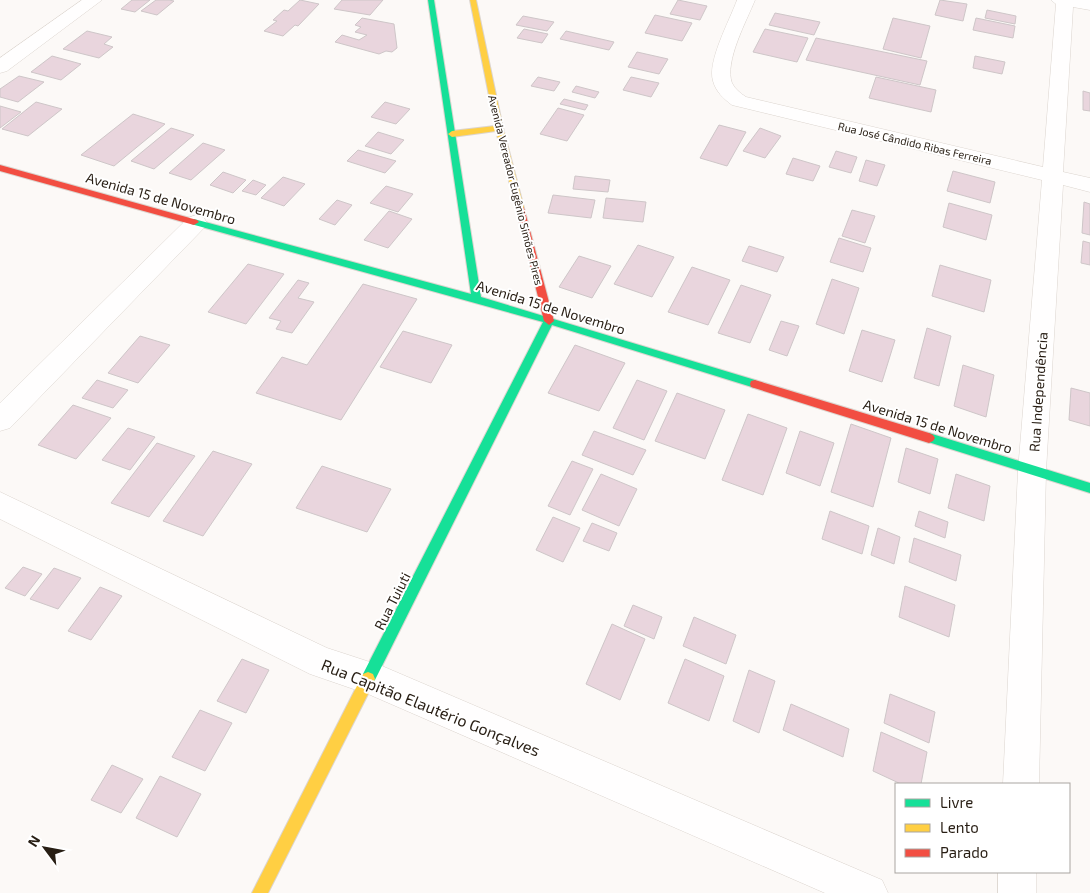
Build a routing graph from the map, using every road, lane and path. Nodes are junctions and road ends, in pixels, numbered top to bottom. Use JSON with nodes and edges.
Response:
{"nodes":[{"id":1,"x":93,"y":0,"type":"edge"},
{"id":2,"x":746,"y":0,"type":"edge"},
{"id":3,"x":471,"y":1,"type":"edge"},
{"id":4,"x":434,"y":2,"type":"edge"},
{"id":5,"x":1070,"y":2,"type":"edge"},
{"id":6,"x":0,"y":67,"type":"edge"},
{"id":7,"x":498,"y":128,"type":"junction"},
{"id":8,"x":452,"y":134,"type":"junction"},
{"id":9,"x":0,"y":168,"type":"edge"},
{"id":10,"x":1053,"y":176,"type":"junction"},
{"id":11,"x":1090,"y":185,"type":"edge"},
{"id":12,"x":196,"y":223,"type":"junction"},
{"id":13,"x":477,"y":300,"type":"junction"},
{"id":14,"x":549,"y":321,"type":"junction"},
{"id":15,"x":0,"y":420,"type":"edge"},
{"id":16,"x":1032,"y":471,"type":"junction"},
{"id":17,"x":1090,"y":488,"type":"edge"},
{"id":18,"x":0,"y":505,"type":"edge"},
{"id":19,"x":370,"y":678,"type":"junction"},
{"id":20,"x":1021,"y":783,"type":"edge"},
{"id":21,"x":1017,"y":873,"type":"edge"},
{"id":22,"x":260,"y":893,"type":"edge"},
{"id":23,"x":868,"y":893,"type":"edge"},
{"id":24,"x":1016,"y":893,"type":"edge"}],
"edges":[{"from":1,"to":6,"type":"street"},
{"from":2,"to":10,"type":"street","name":"Rua José Cândido Ribas Ferreira"},
{"from":3,"to":7,"type":"street","name":"Avenida Vereador Eugênio Simões Pires"},
{"from":4,"to":8,"type":"street"},
{"from":5,"to":10,"type":"street","name":"Rua Independência"},
{"from":7,"to":8,"type":"street"},
{"from":7,"to":14,"type":"street","name":"Avenida Vereador Eugênio Simões Pires"},
{"from":8,"to":13,"type":"street"},
{"from":9,"to":12,"type":"street","name":"Avenida 15 de Novembro"},
{"from":10,"to":11,"type":"street","name":"Rua José Cândido Ribas Ferreira"},
{"from":10,"to":16,"type":"street","name":"Rua Independência"},
{"from":12,"to":13,"type":"street","name":"Avenida 15 de Novembro"},
{"from":12,"to":15,"type":"street"},
{"from":13,"to":14,"type":"street","name":"Avenida 15 de Novembro"},
{"from":14,"to":16,"type":"street","name":"Avenida 15 de Novembro"},
{"from":14,"to":19,"type":"street","name":"Rua Tuiuti"},
{"from":16,"to":17,"type":"street","name":"Avenida 15 de Novembro"},
{"from":16,"to":20,"type":"street","name":"Rua Independência"},
{"from":18,"to":19,"type":"street","name":"Rua Capitão Elautério Gonçalves"},
{"from":19,"to":22,"type":"street","name":"Rua Tuiuti"},
{"from":19,"to":23,"type":"street","name":"Rua Capitão Elautério Gonçalves"},
{"from":21,"to":24,"type":"street"}]}
